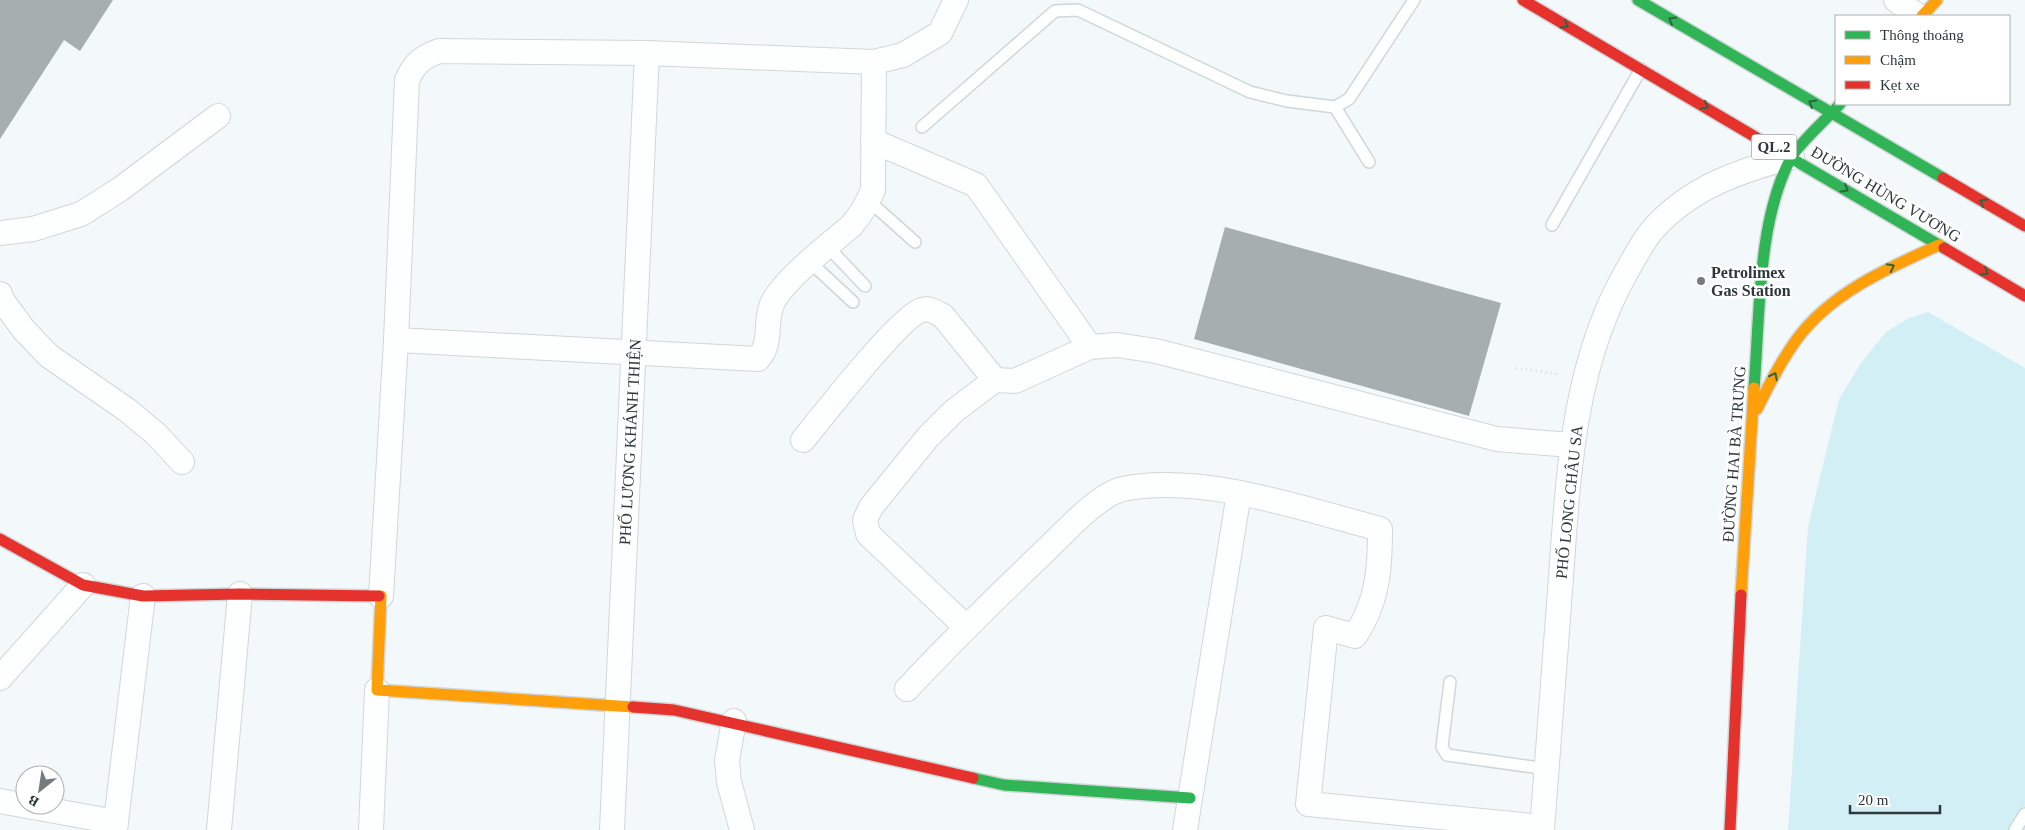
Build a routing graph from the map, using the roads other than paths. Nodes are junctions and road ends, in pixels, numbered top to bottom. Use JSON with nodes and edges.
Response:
{"nodes":[{"id":1,"x":956,"y":0,"type":"edge"},
{"id":2,"x":1414,"y":0,"type":"edge"},
{"id":3,"x":1523,"y":0,"type":"edge"},
{"id":4,"x":1638,"y":0,"type":"edge"},
{"id":5,"x":1896,"y":0,"type":"edge"},
{"id":6,"x":1937,"y":0,"type":"edge"},
{"id":7,"x":1917,"y":15,"type":"edge"},
{"id":8,"x":1923,"y":15,"type":"edge"},
{"id":9,"x":647,"y":53,"type":"junction"},
{"id":10,"x":874,"y":62,"type":"junction"},
{"id":11,"x":1641,"y":69,"type":"junction"},
{"id":12,"x":1839,"y":105,"type":"edge"},
{"id":13,"x":1335,"y":107,"type":"junction"},
{"id":14,"x":1831,"y":114,"type":"junction"},
{"id":15,"x":218,"y":116,"type":"dead end"},
{"id":16,"x":922,"y":127,"type":"dead end"},
{"id":17,"x":873,"y":141,"type":"junction"},
{"id":18,"x":1792,"y":157,"type":"junction"},
{"id":19,"x":1369,"y":162,"type":"dead end"},
{"id":20,"x":868,"y":201,"type":"junction"},
{"id":21,"x":1552,"y":225,"type":"dead end"},
{"id":22,"x":2025,"y":226,"type":"edge"},
{"id":23,"x":0,"y":233,"type":"edge"},
{"id":24,"x":915,"y":242,"type":"dead end"},
{"id":25,"x":1939,"y":245,"type":"junction"},
{"id":26,"x":828,"y":247,"type":"junction"},
{"id":27,"x":810,"y":262,"type":"junction"},
{"id":28,"x":865,"y":286,"type":"dead end"},
{"id":29,"x":0,"y":294,"type":"edge"},
{"id":30,"x":2025,"y":296,"type":"edge"},
{"id":31,"x":853,"y":302,"type":"dead end"},
{"id":32,"x":396,"y":340,"type":"junction"},
{"id":33,"x":1090,"y":347,"type":"junction"},
{"id":34,"x":634,"y":354,"type":"junction"},
{"id":35,"x":995,"y":380,"type":"junction"},
{"id":36,"x":1752,"y":420,"type":"junction"},
{"id":37,"x":803,"y":440,"type":"dead end"},
{"id":38,"x":1571,"y":445,"type":"junction"},
{"id":39,"x":182,"y":462,"type":"dead end"},
{"id":40,"x":1239,"y":493,"type":"junction"},
{"id":41,"x":0,"y":540,"type":"edge"},
{"id":42,"x":83,"y":585,"type":"junction"},
{"id":43,"x":240,"y":594,"type":"junction"},
{"id":44,"x":143,"y":596,"type":"junction"},
{"id":45,"x":381,"y":596,"type":"junction"},
{"id":46,"x":966,"y":626,"type":"junction"},
{"id":47,"x":0,"y":678,"type":"edge"},
{"id":48,"x":1450,"y":682,"type":"dead end"},
{"id":49,"x":907,"y":688,"type":"dead end"},
{"id":50,"x":377,"y":690,"type":"junction"},
{"id":51,"x":618,"y":707,"type":"junction"},
{"id":52,"x":734,"y":721,"type":"junction"},
{"id":53,"x":1547,"y":769,"type":"junction"},
{"id":54,"x":1190,"y":798,"type":"junction"},
{"id":55,"x":0,"y":801,"type":"edge"},
{"id":56,"x":2025,"y":814,"type":"edge"},
{"id":57,"x":116,"y":826,"type":"edge"},
{"id":58,"x":1542,"y":829,"type":"edge"},
{"id":59,"x":219,"y":830,"type":"edge"},
{"id":60,"x":371,"y":830,"type":"edge"},
{"id":61,"x":612,"y":830,"type":"edge"},
{"id":62,"x":742,"y":830,"type":"edge"},
{"id":63,"x":1185,"y":830,"type":"edge"},
{"id":64,"x":1730,"y":830,"type":"edge"},
{"id":65,"x":2016,"y":830,"type":"edge"}],
"edges":[{"from":1,"to":10,"type":"street"},
{"from":2,"to":13,"type":"lane"},
{"from":3,"to":11,"type":"street","name":"ĐƯỜNG HÙNG VƯƠNG","number":"QL.2","one_way":true},
{"from":14,"to":4,"type":"street","one_way":true},
{"from":5,"to":7,"type":"street"},
{"from":6,"to":8,"type":"street"},
{"from":9,"to":10,"type":"street"},
{"from":9,"to":32,"type":"street"},
{"from":9,"to":34,"type":"street","name":"PHỐ LƯƠNG KHÁNH THIỆN"},
{"from":10,"to":17,"type":"street"},
{"from":11,"to":18,"type":"street","name":"ĐƯỜNG HÙNG VƯƠNG","number":"QL.2","one_way":true},
{"from":11,"to":21,"type":"lane"},
{"from":12,"to":14,"type":"street","name":"ĐƯỜNG HAI BÀ TRƯNG"},
{"from":13,"to":16,"type":"lane"},
{"from":13,"to":19,"type":"lane"},
{"from":14,"to":18,"type":"street","name":"ĐƯỜNG HAI BÀ TRƯNG"},
{"from":22,"to":14,"type":"street","one_way":true},
{"from":15,"to":23,"type":"street"},
{"from":17,"to":20,"type":"street"},
{"from":17,"to":33,"type":"street"},
{"from":18,"to":25,"type":"street","name":"ĐƯỜNG HÙNG VƯƠNG","number":"QL.2","one_way":true},
{"from":18,"to":36,"type":"street","name":"ĐƯỜNG HAI BÀ TRƯNG"},
{"from":18,"to":38,"type":"street","name":"PHỐ LONG CHÂU SA"},
{"from":20,"to":24,"type":"lane"},
{"from":20,"to":26,"type":"street"},
{"from":25,"to":30,"type":"street","name":"ĐƯỜNG HÙNG VƯƠNG","number":"QL.2","one_way":true},
{"from":36,"to":25,"type":"street","one_way":true},
{"from":26,"to":27,"type":"street"},
{"from":26,"to":28,"type":"lane"},
{"from":27,"to":31,"type":"lane"},
{"from":27,"to":34,"type":"street"},
{"from":29,"to":39,"type":"street"},
{"from":32,"to":34,"type":"street"},
{"from":32,"to":45,"type":"street"},
{"from":33,"to":35,"type":"street"},
{"from":33,"to":38,"type":"street"},
{"from":34,"to":51,"type":"street","name":"PHỐ LƯƠNG KHÁNH THIỆN"},
{"from":35,"to":37,"type":"street"},
{"from":35,"to":46,"type":"street"},
{"from":36,"to":64,"type":"street","name":"ĐƯỜNG HAI BÀ TRƯNG"},
{"from":38,"to":53,"type":"street","name":"PHỐ LONG CHÂU SA"},
{"from":40,"to":46,"type":"street"},
{"from":40,"to":54,"type":"street"},
{"from":40,"to":58,"type":"street"},
{"from":41,"to":42,"type":"street"},
{"from":42,"to":44,"type":"street"},
{"from":42,"to":47,"type":"street"},
{"from":43,"to":44,"type":"street"},
{"from":43,"to":45,"type":"street"},
{"from":43,"to":59,"type":"street"},
{"from":44,"to":57,"type":"street"},
{"from":45,"to":50,"type":"street"},
{"from":46,"to":49,"type":"street"},
{"from":48,"to":53,"type":"lane"},
{"from":50,"to":51,"type":"street"},
{"from":50,"to":60,"type":"street"},
{"from":51,"to":52,"type":"street"},
{"from":51,"to":61,"type":"street","name":"PHỐ LƯƠNG KHÁNH THIỆN"},
{"from":52,"to":54,"type":"street"},
{"from":52,"to":62,"type":"street"},
{"from":53,"to":58,"type":"street","name":"PHỐ LONG CHÂU SA"},
{"from":54,"to":63,"type":"street"},
{"from":55,"to":57,"type":"street"},
{"from":56,"to":65,"type":"lane"}]}
